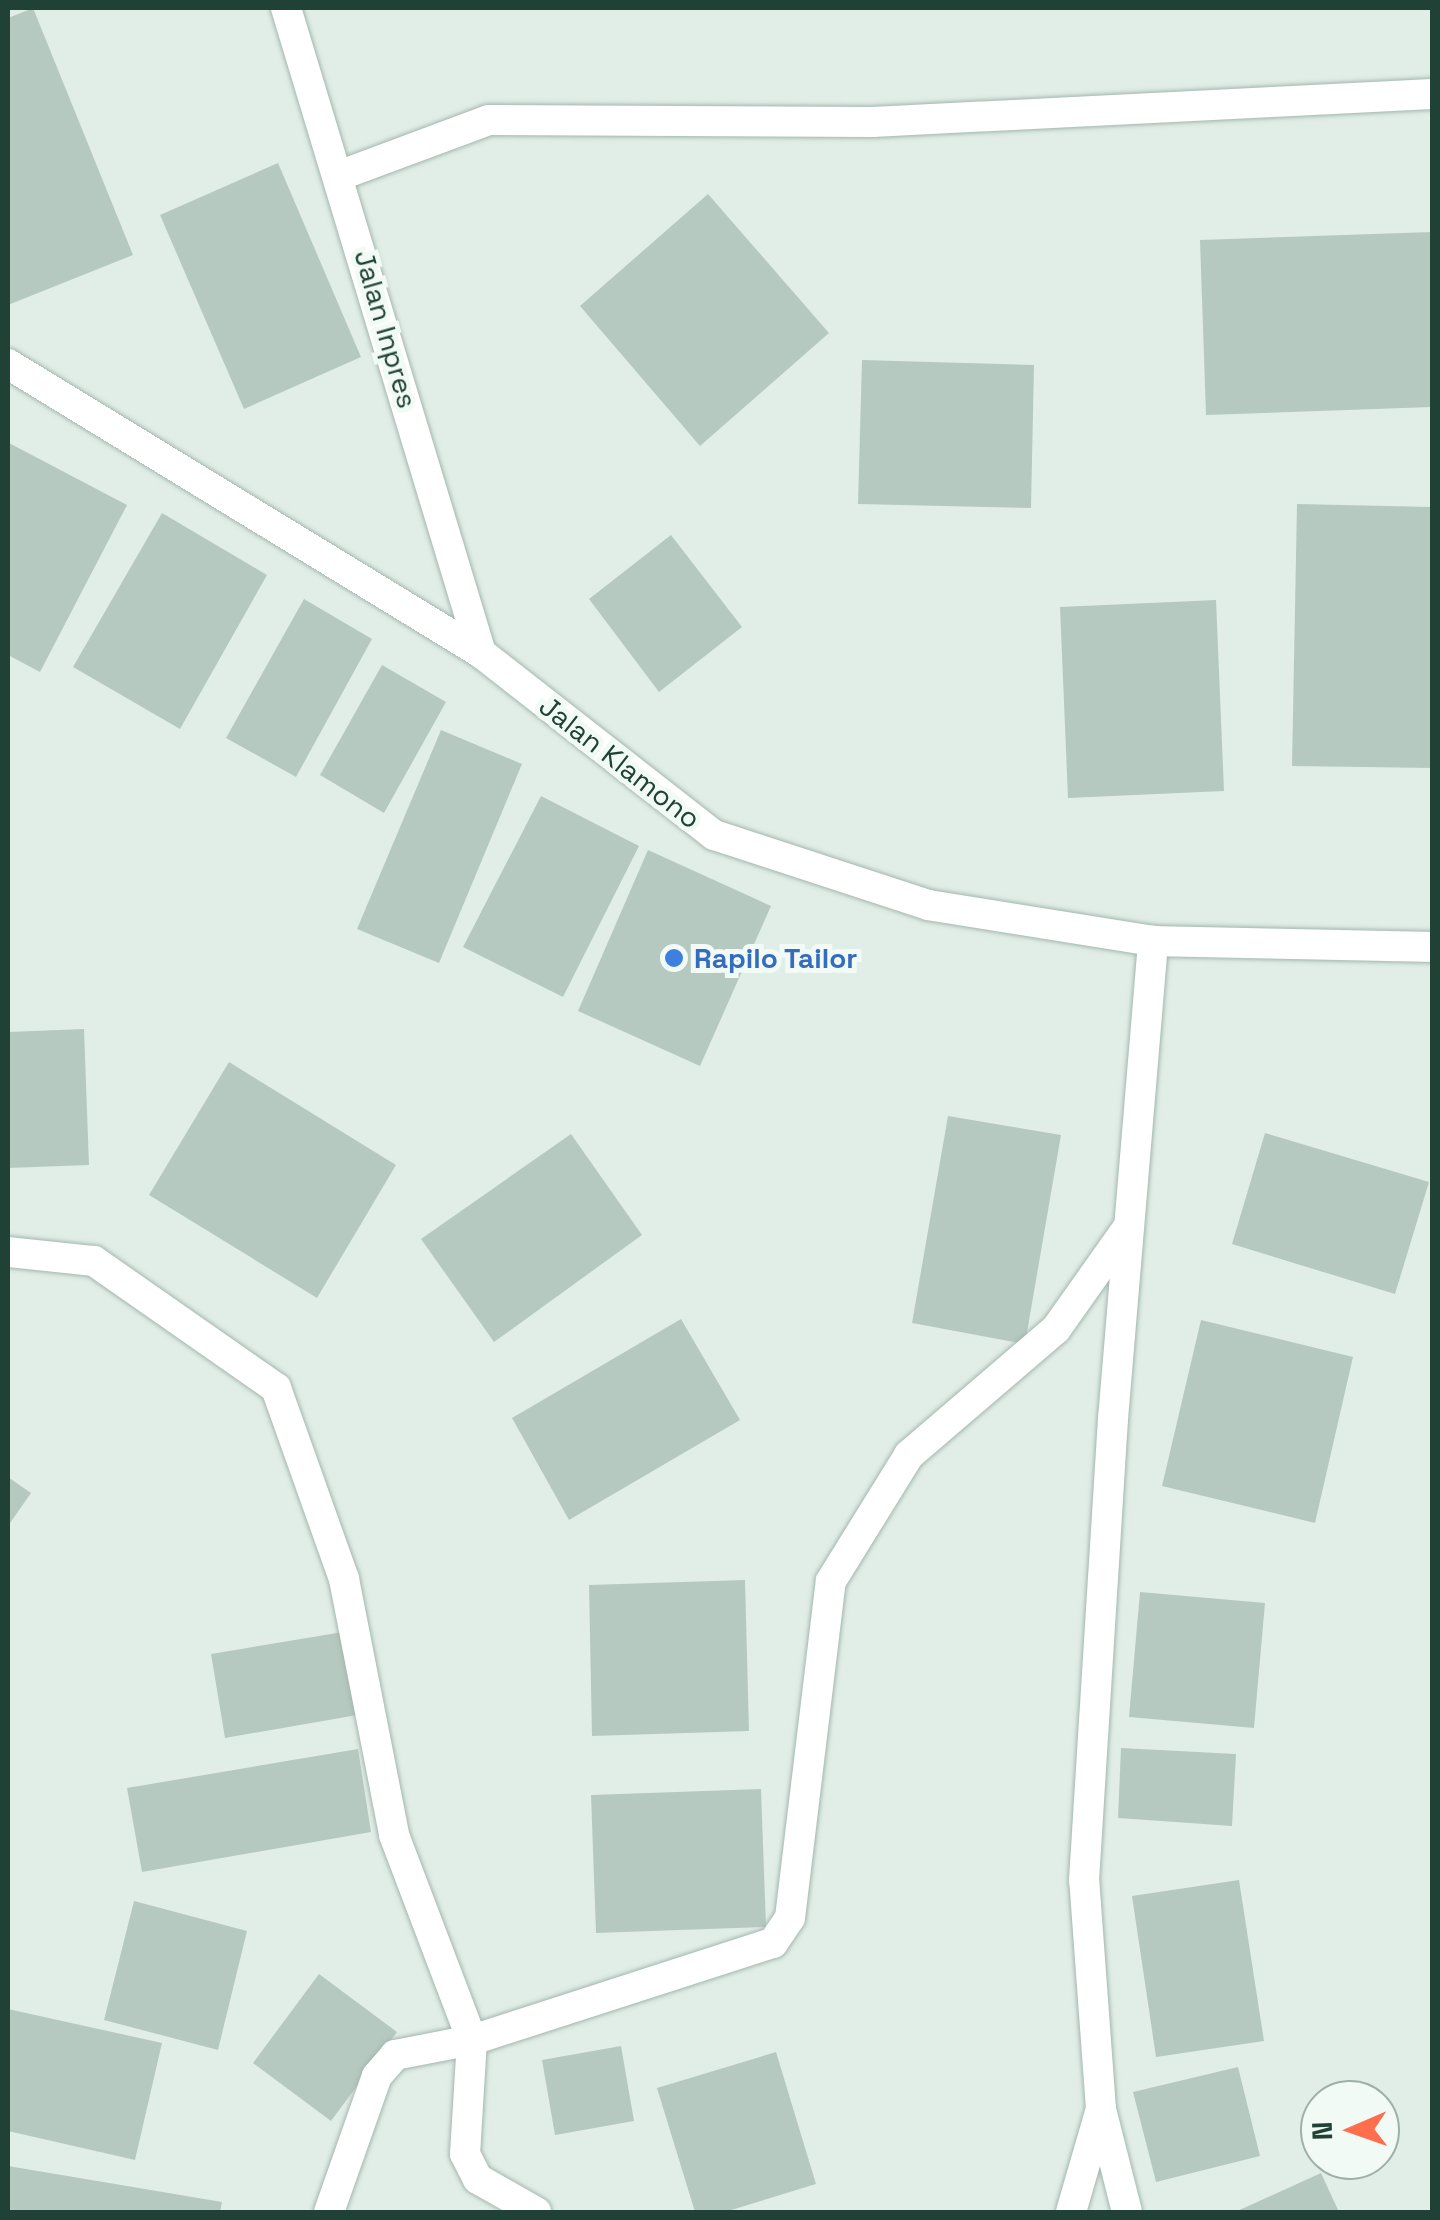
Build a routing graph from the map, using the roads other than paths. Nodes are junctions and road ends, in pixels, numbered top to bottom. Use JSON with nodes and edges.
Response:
{"nodes":[{"id":1,"x":286,"y":8,"type":"edge"},
{"id":2,"x":1432,"y":94,"type":"edge"},
{"id":3,"x":341,"y":175,"type":"junction"},
{"id":4,"x":8,"y":364,"type":"edge"},
{"id":5,"x":481,"y":653,"type":"junction"},
{"id":6,"x":1153,"y":941,"type":"junction"},
{"id":7,"x":1432,"y":948,"type":"edge"},
{"id":8,"x":1129,"y":1226,"type":"junction"},
{"id":9,"x":8,"y":1252,"type":"edge"},
{"id":10,"x":472,"y":2040,"type":"junction"},
{"id":11,"x":1101,"y":2108,"type":"junction"},
{"id":12,"x":330,"y":2212,"type":"edge"},
{"id":13,"x":536,"y":2212,"type":"edge"},
{"id":14,"x":1071,"y":2212,"type":"edge"},
{"id":15,"x":1127,"y":2212,"type":"edge"}],
"edges":[{"from":1,"to":3,"type":"street","name":"Jalan Inpres"},
{"from":2,"to":3,"type":"street"},
{"from":3,"to":5,"type":"street","name":"Jalan Inpres"},
{"from":4,"to":5,"type":"street","name":"Jalan Klamono"},
{"from":5,"to":6,"type":"street","name":"Jalan Klamono"},
{"from":6,"to":7,"type":"street","name":"Jalan Klamono"},
{"from":6,"to":8,"type":"street"},
{"from":8,"to":10,"type":"street"},
{"from":8,"to":11,"type":"street"},
{"from":9,"to":10,"type":"street"},
{"from":10,"to":12,"type":"street"},
{"from":10,"to":13,"type":"street"},
{"from":11,"to":14,"type":"street"},
{"from":11,"to":15,"type":"street"}]}
